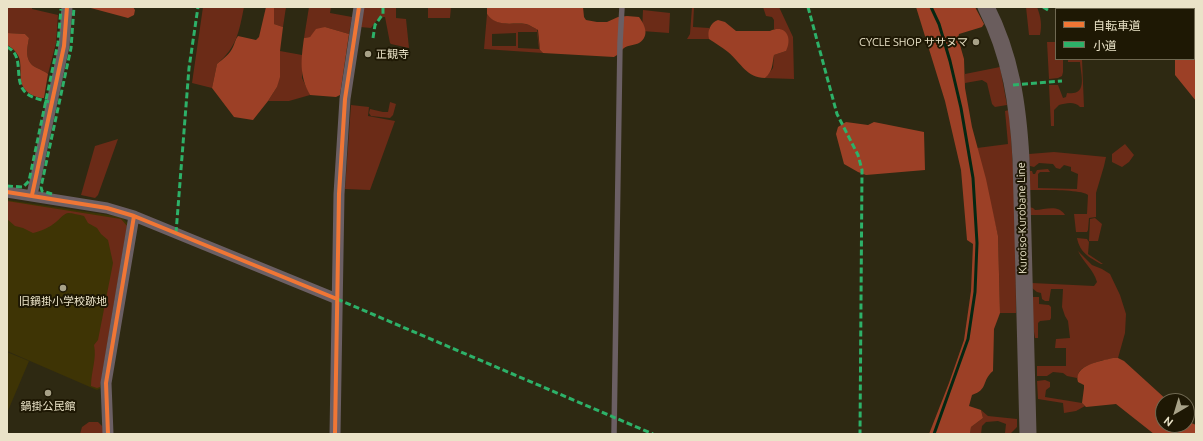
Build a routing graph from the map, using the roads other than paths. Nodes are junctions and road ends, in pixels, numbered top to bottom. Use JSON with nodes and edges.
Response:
{"nodes":[{"id":1,"x":67,"y":7,"type":"edge"},
{"id":2,"x":359,"y":7,"type":"edge"},
{"id":3,"x":622,"y":7,"type":"edge"},
{"id":4,"x":986,"y":7,"type":"edge"},
{"id":5,"x":7,"y":192,"type":"edge"},
{"id":6,"x":32,"y":195,"type":"junction"},
{"id":7,"x":134,"y":216,"type":"junction"},
{"id":8,"x":337,"y":299,"type":"junction"},
{"id":9,"x":108,"y":434,"type":"edge"},
{"id":10,"x":335,"y":434,"type":"edge"},
{"id":11,"x":614,"y":434,"type":"edge"},
{"id":12,"x":1028,"y":434,"type":"edge"}],
"edges":[{"from":1,"to":6,"type":"street"},
{"from":2,"to":8,"type":"street"},
{"from":3,"to":11,"type":"lane"},
{"from":4,"to":12,"type":"main road","name":"Kuroiso-Kurobane Line"},
{"from":5,"to":6,"type":"street"},
{"from":6,"to":7,"type":"street"},
{"from":7,"to":8,"type":"street"},
{"from":7,"to":9,"type":"street"},
{"from":8,"to":10,"type":"street"}]}
